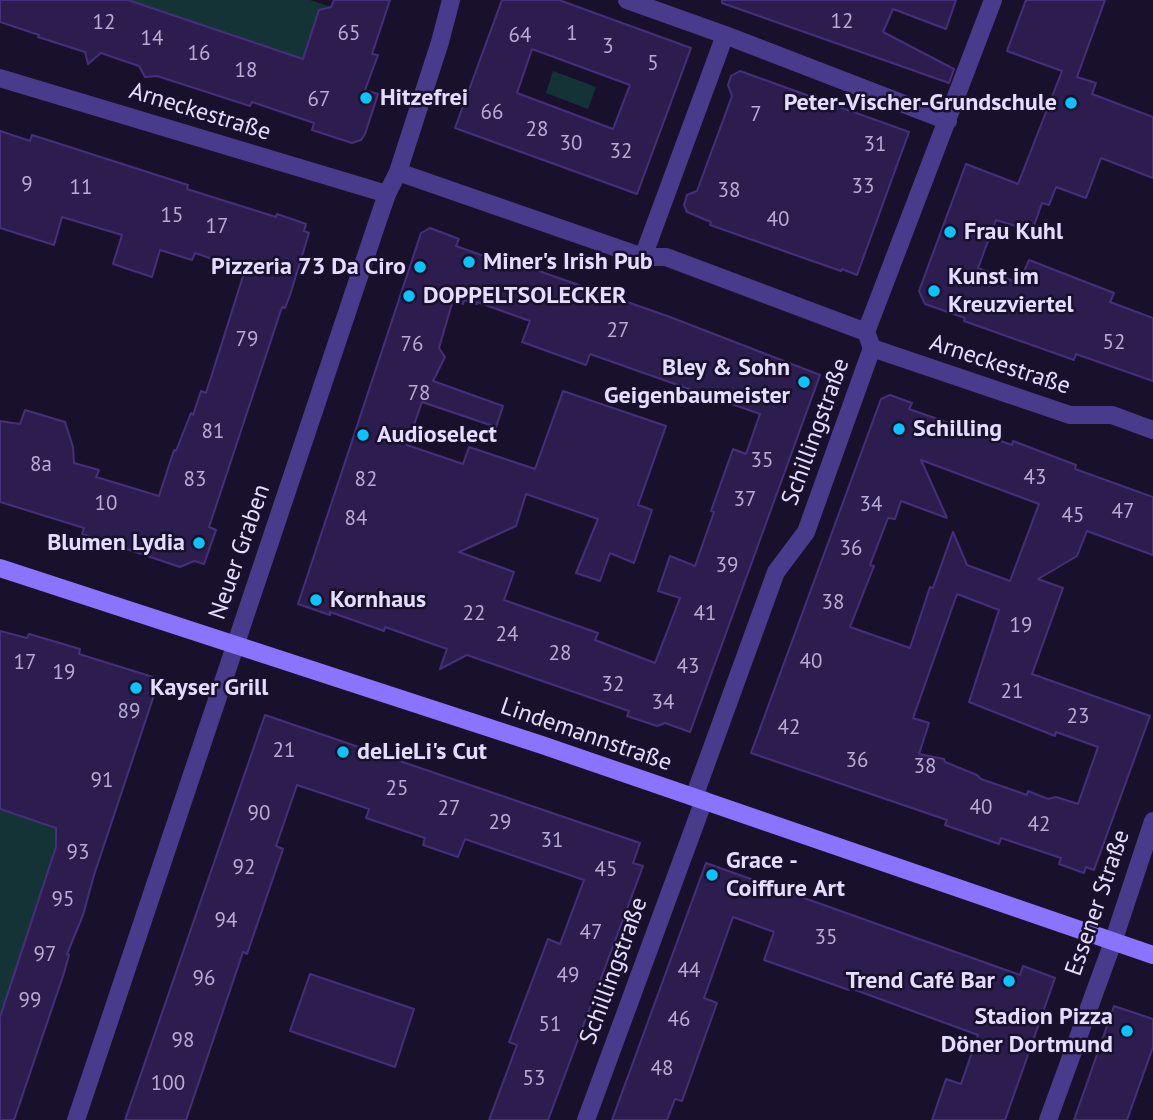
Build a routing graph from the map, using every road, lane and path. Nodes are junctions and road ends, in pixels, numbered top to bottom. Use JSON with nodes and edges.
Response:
{"nodes":[{"id":1,"x":451,"y":0,"type":"edge"},
{"id":2,"x":626,"y":0,"type":"edge"},
{"id":3,"x":993,"y":0,"type":"edge"},
{"id":4,"x":725,"y":35,"type":"junction"},
{"id":5,"x":0,"y":78,"type":"edge"},
{"id":6,"x":948,"y":121,"type":"junction"},
{"id":7,"x":398,"y":172,"type":"junction"},
{"id":8,"x":387,"y":194,"type":"junction"},
{"id":9,"x":643,"y":257,"type":"junction"},
{"id":10,"x":869,"y":340,"type":"junction"},
{"id":11,"x":1153,"y":430,"type":"edge"},
{"id":12,"x":0,"y":568,"type":"edge"},
{"id":13,"x":235,"y":643,"type":"junction"},
{"id":14,"x":699,"y":799,"type":"junction"},
{"id":15,"x":1153,"y":821,"type":"edge"},
{"id":16,"x":1113,"y":942,"type":"junction"},
{"id":17,"x":1153,"y":955,"type":"edge"},
{"id":18,"x":76,"y":1120,"type":"edge"},
{"id":19,"x":586,"y":1120,"type":"edge"},
{"id":20,"x":1048,"y":1120,"type":"edge"}],
"edges":[{"from":1,"to":7,"type":"street","name":"Neuer Graben"},
{"from":2,"to":4,"type":"street"},
{"from":3,"to":6,"type":"street","name":"Schillingstraße"},
{"from":4,"to":6,"type":"street"},
{"from":4,"to":9,"type":"street"},
{"from":5,"to":8,"type":"street","name":"Arneckestraße"},
{"from":6,"to":10,"type":"street","name":"Schillingstraße"},
{"from":7,"to":8,"type":"street","name":"Neuer Graben"},
{"from":7,"to":9,"type":"street","name":"Arneckestraße"},
{"from":8,"to":13,"type":"street","name":"Neuer Graben"},
{"from":9,"to":10,"type":"street","name":"Arneckestraße"},
{"from":10,"to":11,"type":"street","name":"Arneckestraße"},
{"from":10,"to":14,"type":"street","name":"Schillingstraße"},
{"from":12,"to":13,"type":"main road","name":"Lindemannstraße"},
{"from":13,"to":14,"type":"main road","name":"Lindemannstraße"},
{"from":13,"to":18,"type":"street","name":"Neuer Graben"},
{"from":14,"to":16,"type":"main road","name":"Lindemannstraße"},
{"from":14,"to":19,"type":"street","name":"Schillingstraße"},
{"from":15,"to":16,"type":"street","name":"Essener Straße"},
{"from":16,"to":17,"type":"main road","name":"Lindemannstraße"},
{"from":16,"to":20,"type":"street","name":"Essener Straße"}]}
